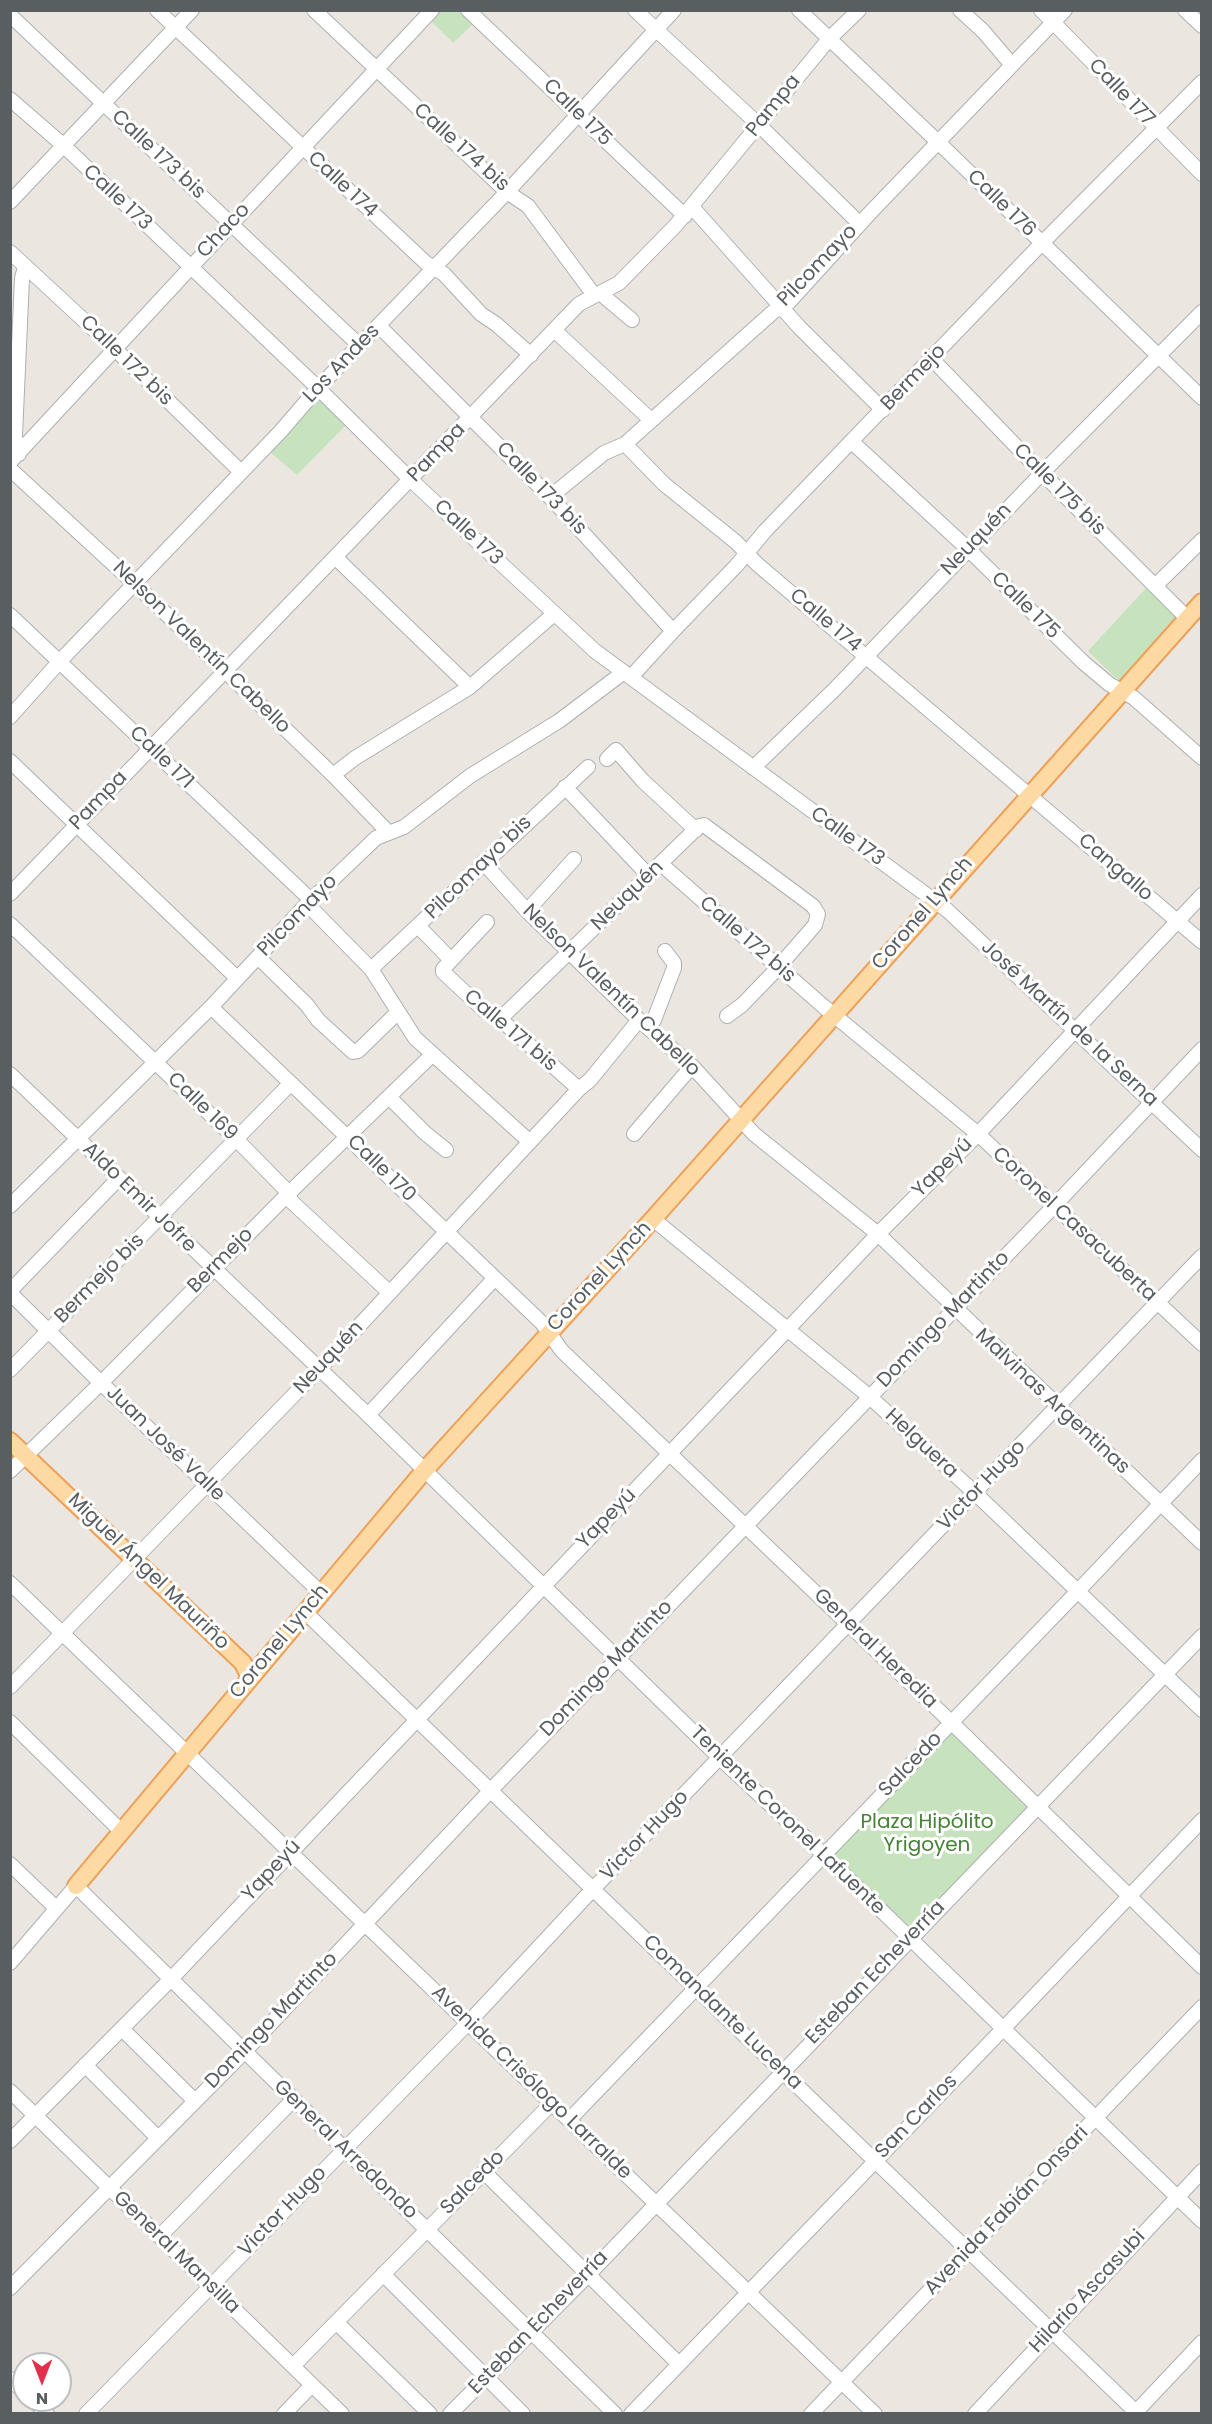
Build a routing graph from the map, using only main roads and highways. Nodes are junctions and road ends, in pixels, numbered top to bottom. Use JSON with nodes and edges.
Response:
{"nodes":[{"id":1,"x":1202,"y":602,"type":"edge"},
{"id":2,"x":10,"y":1440,"type":"edge"},
{"id":3,"x":17,"y":1461,"type":"edge"},
{"id":4,"x":250,"y":1678,"type":"junction"},
{"id":5,"x":76,"y":1886,"type":"road end"}],
"edges":[{"from":1,"to":4,"type":"main road","name":"Coronel Lynch"},
{"from":2,"to":3,"type":"main road","name":"Miguel Ángel Mauriño"},
{"from":3,"to":4,"type":"main road","name":"Miguel Ángel Mauriño"},
{"from":4,"to":5,"type":"main road","name":"Coronel Lynch"}]}
